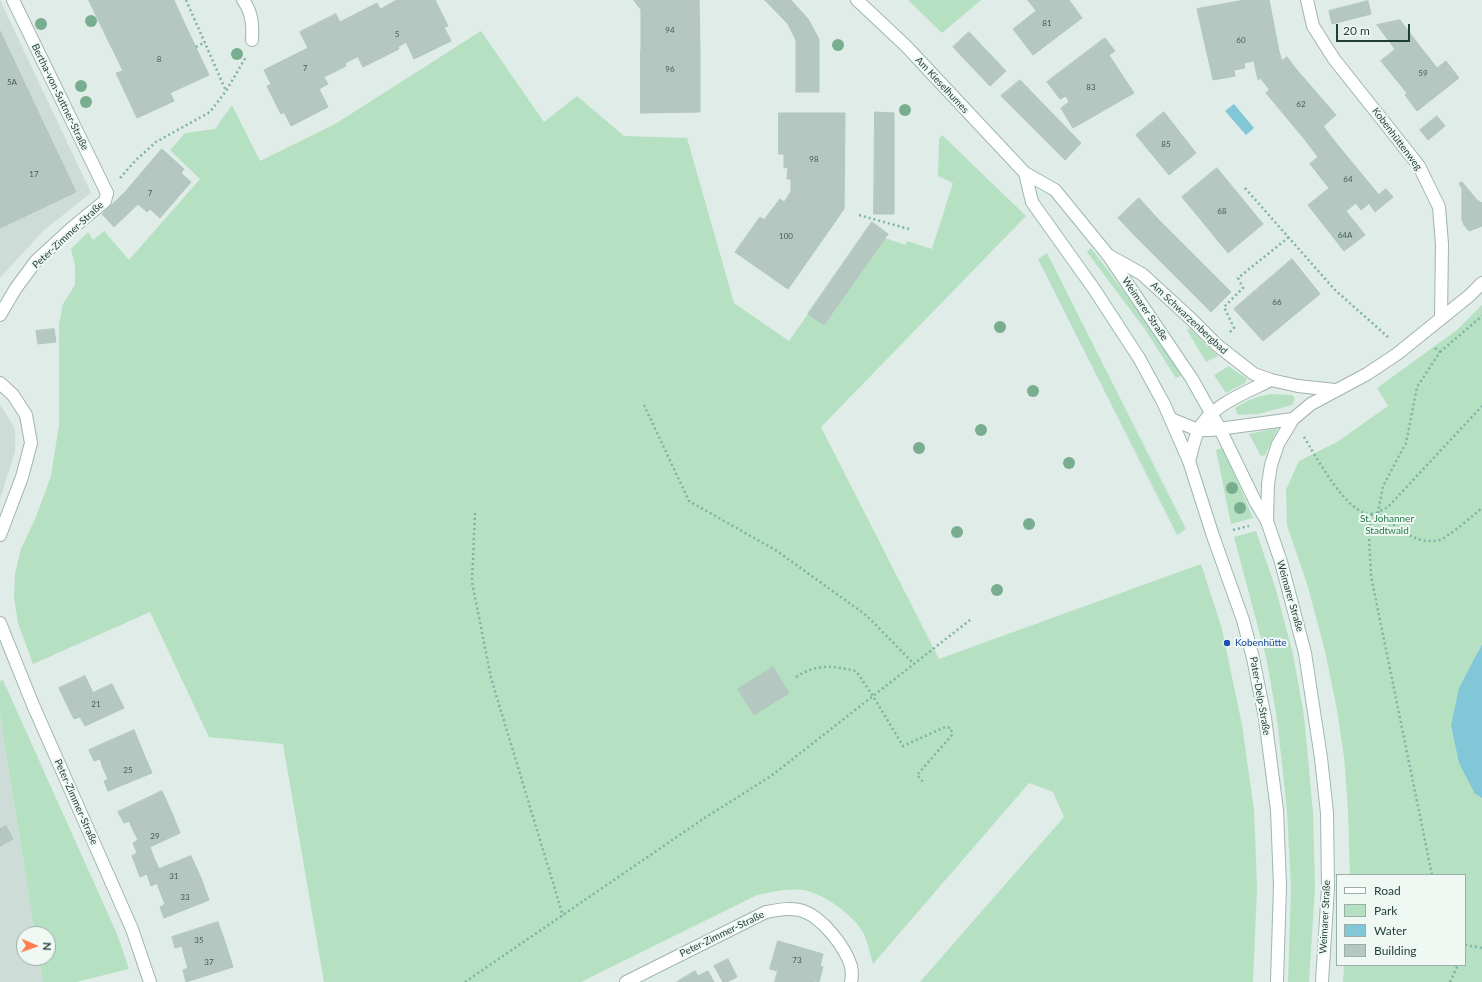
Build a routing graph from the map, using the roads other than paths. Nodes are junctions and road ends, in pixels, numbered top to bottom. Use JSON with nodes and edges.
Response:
{"nodes":[{"id":1,"x":13,"y":0,"type":"edge"},
{"id":2,"x":243,"y":0,"type":"edge"},
{"id":3,"x":857,"y":0,"type":"edge"},
{"id":4,"x":1307,"y":0,"type":"edge"},
{"id":5,"x":252,"y":40,"type":"road end"},
{"id":6,"x":1025,"y":173,"type":"junction"},
{"id":7,"x":107,"y":193,"type":"joint"},
{"id":8,"x":1108,"y":255,"type":"junction"},
{"id":9,"x":1482,"y":283,"type":"edge"},
{"id":10,"x":0,"y":315,"type":"edge"},
{"id":11,"x":1441,"y":319,"type":"junction"},
{"id":12,"x":1139,"y":358,"type":"joint"},
{"id":13,"x":1271,"y":380,"type":"junction"},
{"id":14,"x":0,"y":383,"type":"edge"},
{"id":15,"x":1335,"y":390,"type":"junction"},
{"id":16,"x":1212,"y":413,"type":"junction"},
{"id":17,"x":1171,"y":419,"type":"junction"},
{"id":18,"x":1293,"y":419,"type":"junction"},
{"id":19,"x":1220,"y":429,"type":"junction"},
{"id":20,"x":1198,"y":430,"type":"junction"},
{"id":21,"x":1189,"y":461,"type":"junction"},
{"id":22,"x":1267,"y":521,"type":"junction"},
{"id":23,"x":0,"y":535,"type":"edge"},
{"id":24,"x":0,"y":623,"type":"edge"},
{"id":25,"x":150,"y":982,"type":"edge"},
{"id":26,"x":626,"y":982,"type":"edge"},
{"id":27,"x":851,"y":982,"type":"edge"},
{"id":28,"x":1277,"y":982,"type":"edge"},
{"id":29,"x":1322,"y":982,"type":"edge"}],
"edges":[{"from":1,"to":7,"type":"street","name":"Bertha-von-Suttner-Straße"},
{"from":2,"to":5,"type":"street"},
{"from":3,"to":6,"type":"street","name":"Am Kieselhumes"},
{"from":4,"to":11,"type":"street","name":"Kobenhüttenweg"},
{"from":6,"to":8,"type":"street","name":"Am Kieselhumes"},
{"from":6,"to":12,"type":"street","name":"Am Kieselhumes"},
{"from":7,"to":10,"type":"street","name":"Peter-Zimmer-Straße"},
{"from":8,"to":13,"type":"street","name":"Am Schwarzenbergbad"},
{"from":8,"to":16,"type":"street","name":"Weimarer Straße"},
{"from":9,"to":11,"type":"street"},
{"from":11,"to":15,"type":"street"},
{"from":12,"to":17,"type":"street","name":"Pater-Delp-Straße"},
{"from":13,"to":15,"type":"street","name":"Am Schwarzenbergbad"},
{"from":13,"to":16,"type":"street"},
{"from":14,"to":23,"type":"street"},
{"from":15,"to":18,"type":"street"},
{"from":16,"to":19,"type":"street","name":"Weimarer Straße"},
{"from":16,"to":20,"type":"street"},
{"from":17,"to":20,"type":"street"},
{"from":17,"to":21,"type":"street","name":"Pater-Delp-Straße"},
{"from":18,"to":19,"type":"street"},
{"from":18,"to":22,"type":"street"},
{"from":19,"to":20,"type":"street"},
{"from":19,"to":22,"type":"street","name":"Weimarer Straße"},
{"from":20,"to":21,"type":"street"},
{"from":21,"to":28,"type":"street","name":"Pater-Delp-Straße"},
{"from":22,"to":29,"type":"street","name":"Weimarer Straße"},
{"from":24,"to":25,"type":"street","name":"Peter-Zimmer-Straße"},
{"from":26,"to":27,"type":"street","name":"Peter-Zimmer-Straße"}]}
